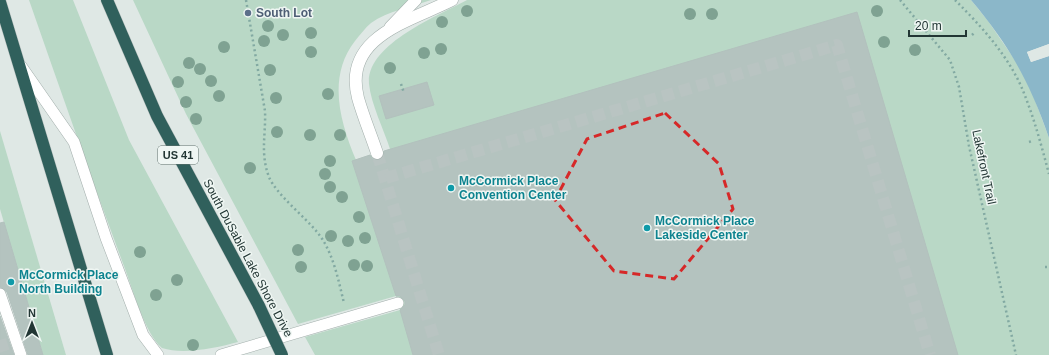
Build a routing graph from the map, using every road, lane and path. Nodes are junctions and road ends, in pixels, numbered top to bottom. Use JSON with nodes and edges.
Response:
{"nodes":[{"id":1,"x":106,"y":0,"type":"edge"},
{"id":2,"x":246,"y":0,"type":"edge"},
{"id":3,"x":416,"y":0,"type":"edge"},
{"id":4,"x":452,"y":0,"type":"edge"},
{"id":5,"x":900,"y":0,"type":"edge"},
{"id":6,"x":955,"y":0,"type":"edge"},
{"id":7,"x":0,"y":2,"type":"edge"},
{"id":8,"x":388,"y":29,"type":"junction"},
{"id":9,"x":18,"y":62,"type":"junction"},
{"id":10,"x":401,"y":84,"type":"dead end"},
{"id":11,"x":404,"y":93,"type":"dead end"},
{"id":12,"x":377,"y":153,"type":"tunnel mouth"},
{"id":13,"x":1049,"y":174,"type":"edge"},
{"id":14,"x":1045,"y":267,"type":"dead end"},
{"id":15,"x":1049,"y":267,"type":"edge"},
{"id":16,"x":0,"y":294,"type":"edge"},
{"id":17,"x":398,"y":304,"type":"dead end"},
{"id":18,"x":349,"y":318,"type":"junction"},
{"id":19,"x":21,"y":355,"type":"edge"},
{"id":20,"x":107,"y":355,"type":"edge"},
{"id":21,"x":158,"y":355,"type":"edge"},
{"id":22,"x":222,"y":355,"type":"edge"},
{"id":23,"x":282,"y":355,"type":"edge"},
{"id":24,"x":1016,"y":355,"type":"edge"}],
"edges":[{"from":1,"to":23,"type":"highway","name":"South DuSable Lake Shore Drive","number":"US 41","bridge":true},
{"from":2,"to":18,"type":"path"},
{"from":3,"to":8,"type":"lane"},
{"from":4,"to":8,"type":"street"},
{"from":5,"to":24,"type":"path","name":"Lakefront Trail"},
{"from":6,"to":13,"type":"path"},
{"from":7,"to":9,"type":"highway"},
{"from":8,"to":12,"type":"street"},
{"from":9,"to":20,"type":"highway"},
{"from":9,"to":21,"type":"lane"},
{"from":10,"to":11,"type":"path"},
{"from":14,"to":15,"type":"path"},
{"from":16,"to":19,"type":"lane"},
{"from":17,"to":18,"type":"lane"},
{"from":18,"to":22,"type":"lane"}]}
